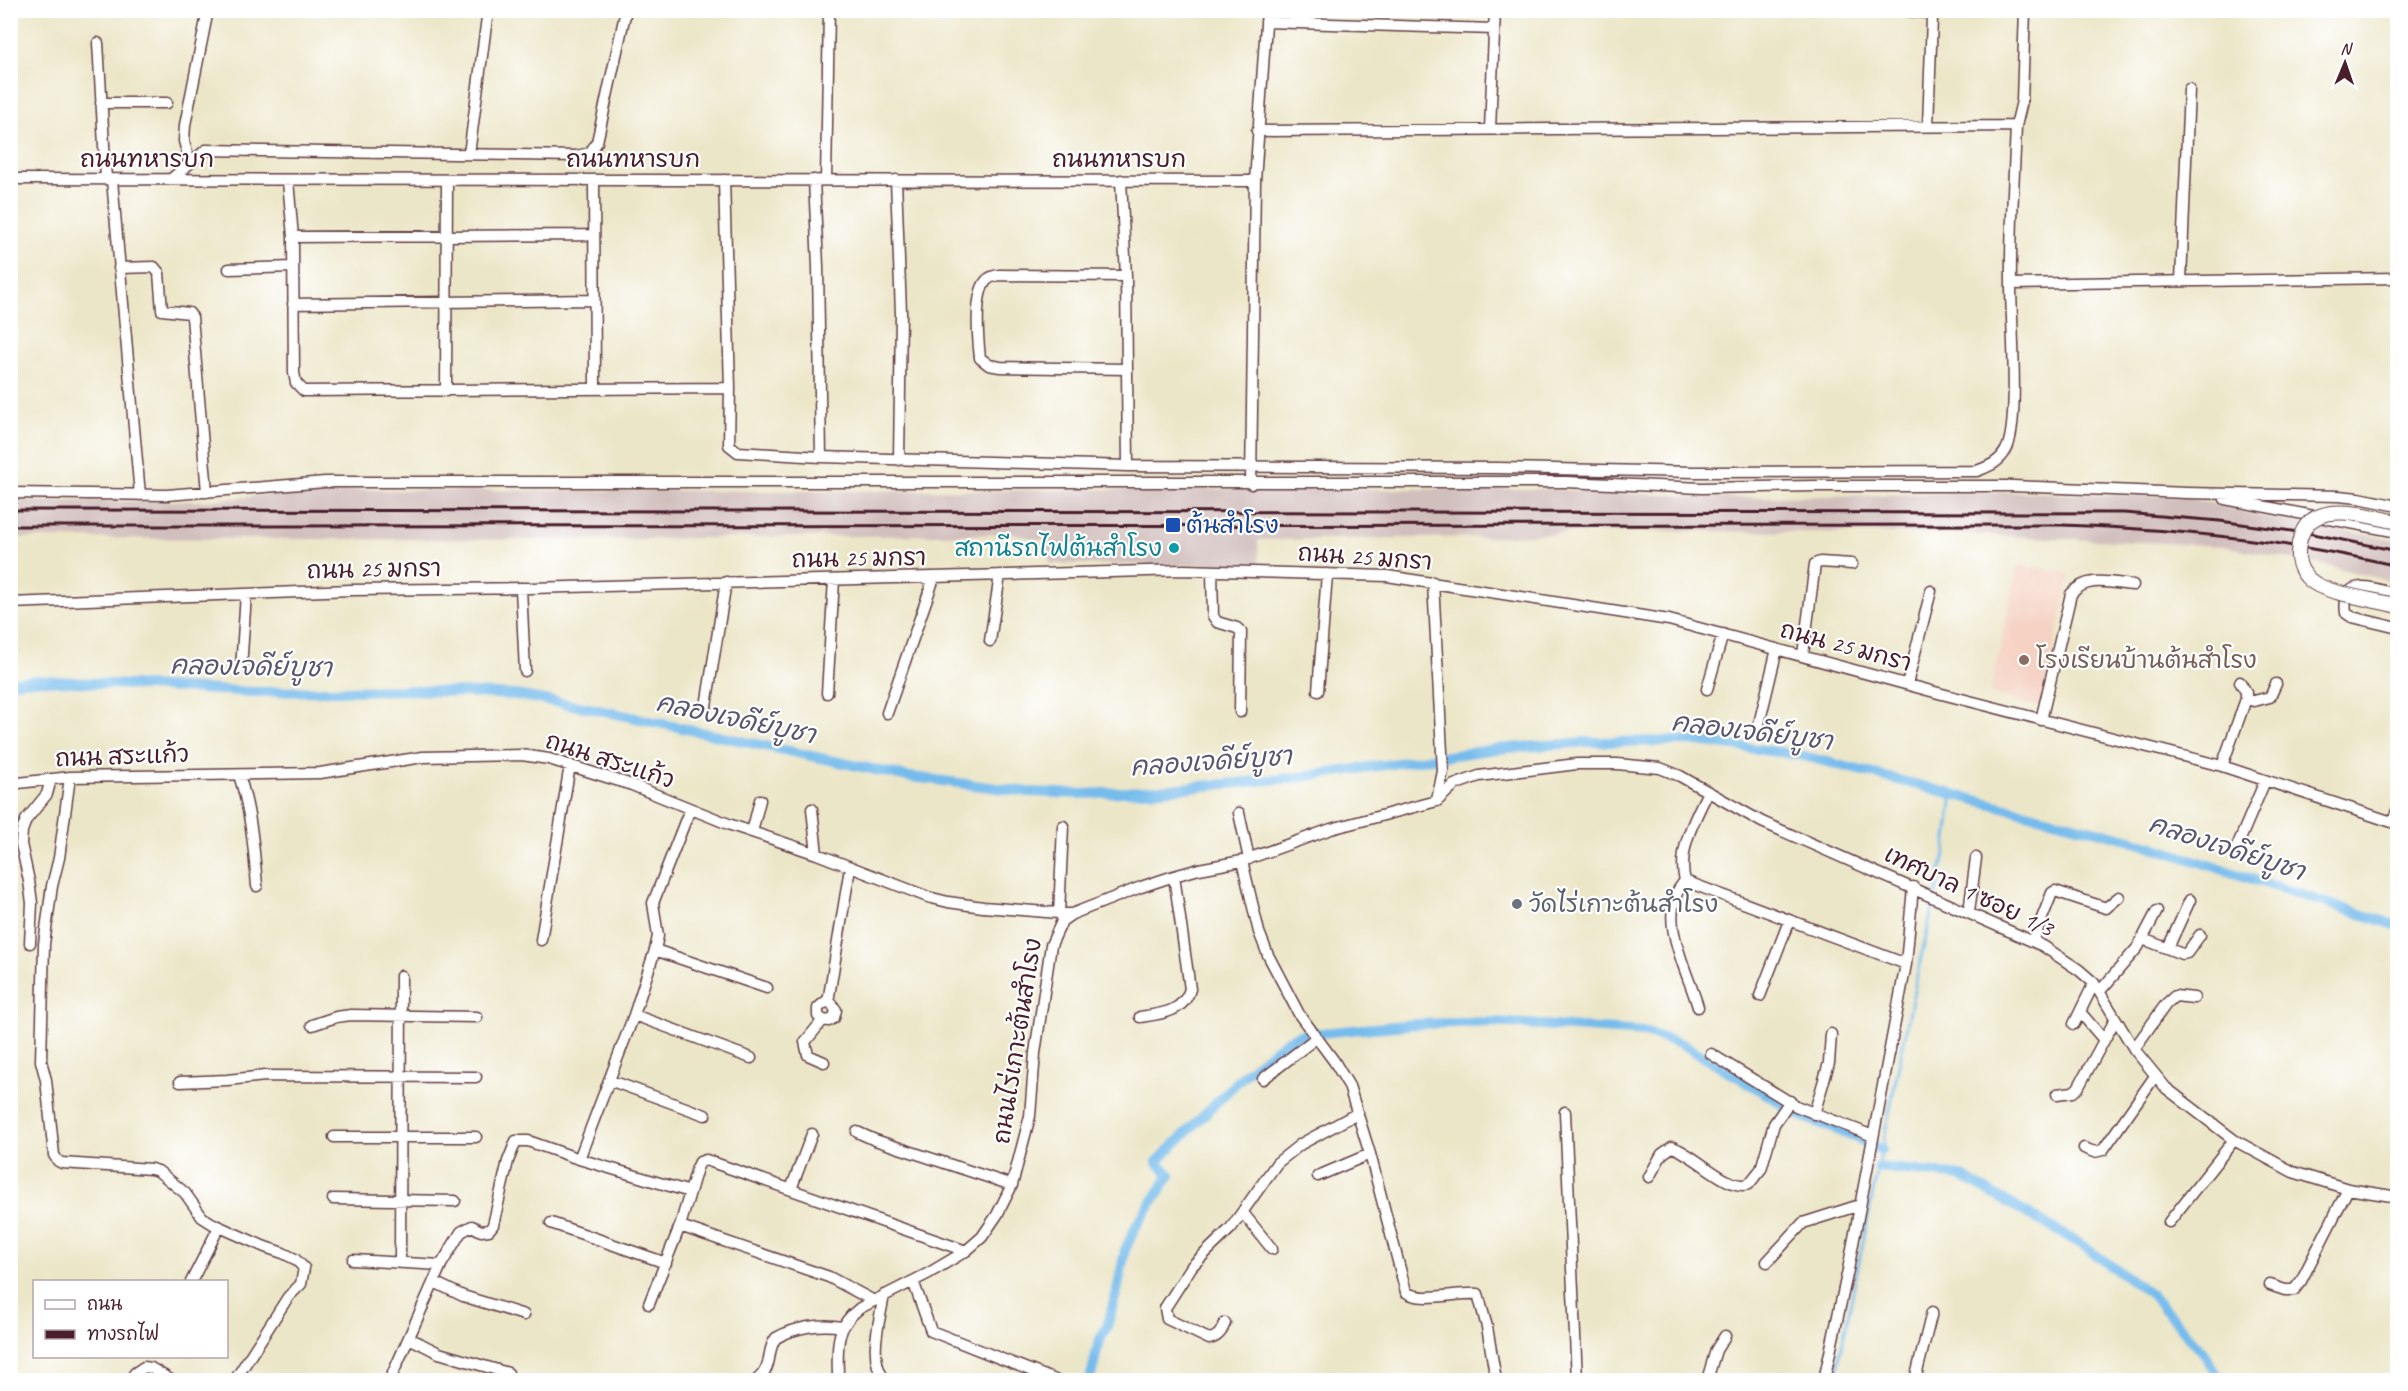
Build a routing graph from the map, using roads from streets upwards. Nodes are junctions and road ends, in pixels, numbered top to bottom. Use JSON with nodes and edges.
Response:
{"nodes":[{"id":1,"x":208,"y":10,"type":"edge"},
{"id":2,"x":488,"y":10,"type":"edge"},
{"id":3,"x":626,"y":10,"type":"edge"},
{"id":4,"x":829,"y":10,"type":"edge"},
{"id":5,"x":1494,"y":10,"type":"edge"},
{"id":6,"x":2025,"y":10,"type":"edge"},
{"id":7,"x":1908,"y":11,"type":"edge"},
{"id":8,"x":1266,"y":16,"type":"edge"},
{"id":9,"x":1494,"y":28,"type":"junction"},
{"id":10,"x":99,"y":42,"type":"dead end"},
{"id":11,"x":2188,"y":89,"type":"dead end"},
{"id":12,"x":101,"y":103,"type":"junction"},
{"id":13,"x":167,"y":103,"type":"dead end"},
{"id":14,"x":1928,"y":126,"type":"junction"},
{"id":15,"x":2016,"y":126,"type":"junction"},
{"id":16,"x":1490,"y":129,"type":"junction"},
{"id":17,"x":1257,"y":130,"type":"junction"},
{"id":18,"x":469,"y":154,"type":"junction"},
{"id":19,"x":190,"y":163,"type":"junction"},
{"id":20,"x":10,"y":179,"type":"edge"},
{"id":21,"x":171,"y":179,"type":"junction"},
{"id":22,"x":109,"y":180,"type":"junction"},
{"id":23,"x":594,"y":180,"type":"junction"},
{"id":24,"x":724,"y":180,"type":"junction"},
{"id":25,"x":814,"y":180,"type":"junction"},
{"id":26,"x":826,"y":180,"type":"junction"},
{"id":27,"x":896,"y":180,"type":"junction"},
{"id":28,"x":1121,"y":180,"type":"junction"},
{"id":29,"x":288,"y":181,"type":"junction"},
{"id":30,"x":447,"y":181,"type":"junction"},
{"id":31,"x":1255,"y":181,"type":"junction"},
{"id":32,"x":593,"y":235,"type":"junction"},
{"id":33,"x":446,"y":236,"type":"junction"},
{"id":34,"x":293,"y":237,"type":"junction"},
{"id":35,"x":293,"y":267,"type":"junction"},
{"id":36,"x":119,"y":268,"type":"junction"},
{"id":37,"x":229,"y":269,"type":"dead end"},
{"id":38,"x":1126,"y":276,"type":"junction"},
{"id":39,"x":2397,"y":278,"type":"edge"},
{"id":40,"x":2181,"y":281,"type":"junction"},
{"id":41,"x":2011,"y":284,"type":"junction"},
{"id":42,"x":594,"y":300,"type":"junction"},
{"id":43,"x":447,"y":301,"type":"junction"},
{"id":44,"x":293,"y":304,"type":"junction"},
{"id":45,"x":1127,"y":369,"type":"junction"},
{"id":46,"x":730,"y":388,"type":"junction"},
{"id":47,"x":595,"y":389,"type":"junction"},
{"id":48,"x":446,"y":391,"type":"junction"},
{"id":49,"x":821,"y":458,"type":"junction"},
{"id":50,"x":899,"y":459,"type":"junction"},
{"id":51,"x":1128,"y":465,"type":"junction"},
{"id":52,"x":1252,"y":466,"type":"junction"},
{"id":53,"x":1251,"y":483,"type":"junction"},
{"id":54,"x":207,"y":492,"type":"junction"},
{"id":55,"x":10,"y":493,"type":"edge"},
{"id":56,"x":2186,"y":493,"type":"junction"},
{"id":57,"x":140,"y":495,"type":"junction"},
{"id":58,"x":2397,"y":506,"type":"edge"},
{"id":59,"x":2397,"y":522,"type":"edge"},
{"id":60,"x":2397,"y":532,"type":"edge"},
{"id":61,"x":1852,"y":564,"type":"dead end"},
{"id":62,"x":1212,"y":571,"type":"junction"},
{"id":63,"x":1327,"y":574,"type":"junction"},
{"id":64,"x":1000,"y":575,"type":"junction"},
{"id":65,"x":934,"y":578,"type":"junction"},
{"id":66,"x":834,"y":580,"type":"junction"},
{"id":67,"x":726,"y":582,"type":"junction"},
{"id":68,"x":1433,"y":582,"type":"junction"},
{"id":69,"x":2133,"y":585,"type":"dead end"},
{"id":70,"x":521,"y":588,"type":"junction"},
{"id":71,"x":1931,"y":591,"type":"dead end"},
{"id":72,"x":246,"y":594,"type":"junction"},
{"id":73,"x":2397,"y":595,"type":"edge"},
{"id":74,"x":10,"y":603,"type":"edge"},
{"id":75,"x":2397,"y":606,"type":"edge"},
{"id":76,"x":2397,"y":628,"type":"edge"},
{"id":77,"x":1723,"y":634,"type":"junction"},
{"id":78,"x":990,"y":641,"type":"dead end"},
{"id":79,"x":1777,"y":649,"type":"junction"},
{"id":80,"x":1803,"y":655,"type":"junction"},
{"id":81,"x":241,"y":669,"type":"dead end"},
{"id":82,"x":525,"y":671,"type":"dead end"},
{"id":83,"x":2240,"y":682,"type":"dead end"},
{"id":84,"x":1907,"y":684,"type":"junction"},
{"id":85,"x":2276,"y":684,"type":"dead end"},
{"id":86,"x":1707,"y":689,"type":"dead end"},
{"id":87,"x":1318,"y":691,"type":"dead end"},
{"id":88,"x":827,"y":693,"type":"dead end"},
{"id":89,"x":2246,"y":699,"type":"junction"},
{"id":90,"x":706,"y":706,"type":"dead end"},
{"id":91,"x":1240,"y":712,"type":"dead end"},
{"id":92,"x":887,"y":713,"type":"dead end"},
{"id":93,"x":2041,"y":720,"type":"junction"},
{"id":94,"x":1760,"y":724,"type":"dead end"},
{"id":95,"x":570,"y":765,"type":"junction"},
{"id":96,"x":2222,"y":766,"type":"junction"},
{"id":97,"x":239,"y":775,"type":"junction"},
{"id":98,"x":70,"y":777,"type":"junction"},
{"id":99,"x":51,"y":779,"type":"junction"},
{"id":100,"x":2265,"y":781,"type":"junction"},
{"id":101,"x":10,"y":784,"type":"edge"},
{"id":102,"x":1708,"y":792,"type":"junction"},
{"id":103,"x":760,"y":800,"type":"dead end"},
{"id":104,"x":1437,"y":801,"type":"junction"},
{"id":105,"x":690,"y":809,"type":"junction"},
{"id":106,"x":812,"y":809,"type":"dead end"},
{"id":107,"x":2397,"y":809,"type":"edge"},
{"id":108,"x":1239,"y":813,"type":"dead end"},
{"id":109,"x":2395,"y":823,"type":"edge"},
{"id":110,"x":1063,"y":826,"type":"dead end"},
{"id":111,"x":752,"y":832,"type":"junction"},
{"id":112,"x":2236,"y":849,"type":"dead end"},
{"id":113,"x":817,"y":854,"type":"junction"},
{"id":114,"x":1976,"y":858,"type":"dead end"},
{"id":115,"x":1246,"y":860,"type":"junction"},
{"id":116,"x":850,"y":868,"type":"junction"},
{"id":117,"x":1174,"y":876,"type":"junction"},
{"id":118,"x":1685,"y":881,"type":"junction"},
{"id":119,"x":256,"y":886,"type":"dead end"},
{"id":120,"x":1917,"y":889,"type":"junction"},
{"id":121,"x":2119,"y":897,"type":"dead end"},
{"id":122,"x":2190,"y":900,"type":"dead end"},
{"id":123,"x":2157,"y":911,"type":"dead end"},
{"id":124,"x":1969,"y":912,"type":"junction"},
{"id":125,"x":1059,"y":914,"type":"junction"},
{"id":126,"x":1072,"y":914,"type":"junction"},
{"id":127,"x":1789,"y":921,"type":"junction"},
{"id":128,"x":2200,"y":935,"type":"dead end"},
{"id":129,"x":2144,"y":939,"type":"junction"},
{"id":130,"x":541,"y":940,"type":"dead end"},
{"id":131,"x":2033,"y":941,"type":"junction"},
{"id":132,"x":30,"y":943,"type":"dead end"},
{"id":133,"x":2168,"y":948,"type":"junction"},
{"id":134,"x":655,"y":950,"type":"junction"},
{"id":135,"x":1906,"y":964,"type":"junction"},
{"id":136,"x":400,"y":976,"type":"dead end"},
{"id":137,"x":767,"y":987,"type":"dead end"},
{"id":138,"x":2097,"y":987,"type":"junction"},
{"id":139,"x":1760,"y":996,"type":"dead end"},
{"id":140,"x":2194,"y":999,"type":"dead end"},
{"id":141,"x":1698,"y":1007,"type":"dead end"},
{"id":142,"x":2080,"y":1012,"type":"junction"},
{"id":143,"x":633,"y":1015,"type":"junction"},
{"id":144,"x":400,"y":1017,"type":"junction"},
{"id":145,"x":477,"y":1017,"type":"dead end"},
{"id":146,"x":1140,"y":1017,"type":"dead end"},
{"id":147,"x":2115,"y":1020,"type":"junction"},
{"id":148,"x":2074,"y":1024,"type":"dead end"},
{"id":149,"x":312,"y":1025,"type":"dead end"},
{"id":150,"x":1312,"y":1034,"type":"junction"},
{"id":151,"x":1832,"y":1034,"type":"dead end"},
{"id":152,"x":2104,"y":1040,"type":"junction"},
{"id":153,"x":2134,"y":1049,"type":"junction"},
{"id":154,"x":1711,"y":1054,"type":"dead end"},
{"id":155,"x":751,"y":1058,"type":"dead end"},
{"id":156,"x":824,"y":1062,"type":"dead end"},
{"id":157,"x":2155,"y":1076,"type":"junction"},
{"id":158,"x":399,"y":1077,"type":"junction"},
{"id":159,"x":476,"y":1077,"type":"dead end"},
{"id":160,"x":1263,"y":1078,"type":"dead end"},
{"id":161,"x":609,"y":1080,"type":"junction"},
{"id":162,"x":180,"y":1082,"type":"dead end"},
{"id":163,"x":2057,"y":1094,"type":"dead end"},
{"id":164,"x":1787,"y":1105,"type":"junction"},
{"id":165,"x":1565,"y":1112,"type":"dead end"},
{"id":166,"x":1358,"y":1113,"type":"junction"},
{"id":167,"x":1814,"y":1114,"type":"junction"},
{"id":168,"x":705,"y":1115,"type":"dead end"},
{"id":169,"x":857,"y":1132,"type":"dead end"},
{"id":170,"x":812,"y":1134,"type":"dead end"},
{"id":171,"x":334,"y":1137,"type":"dead end"},
{"id":172,"x":400,"y":1137,"type":"junction"},
{"id":173,"x":476,"y":1137,"type":"dead end"},
{"id":174,"x":2234,"y":1140,"type":"junction"},
{"id":175,"x":1872,"y":1142,"type":"junction"},
{"id":176,"x":2084,"y":1149,"type":"dead end"},
{"id":177,"x":1370,"y":1154,"type":"junction"},
{"id":178,"x":579,"y":1159,"type":"junction"},
{"id":179,"x":1318,"y":1176,"type":"dead end"},
{"id":180,"x":1649,"y":1177,"type":"dead end"},
{"id":181,"x":1012,"y":1185,"type":"junction"},
{"id":182,"x":2348,"y":1188,"type":"junction"},
{"id":183,"x":791,"y":1189,"type":"junction"},
{"id":184,"x":690,"y":1192,"type":"junction"},
{"id":185,"x":2397,"y":1197,"type":"edge"},
{"id":186,"x":333,"y":1199,"type":"dead end"},
{"id":187,"x":400,"y":1201,"type":"junction"},
{"id":188,"x":455,"y":1201,"type":"dead end"},
{"id":189,"x":1860,"y":1205,"type":"junction"},
{"id":190,"x":1243,"y":1213,"type":"junction"},
{"id":191,"x":2169,"y":1222,"type":"dead end"},
{"id":192,"x":551,"y":1223,"type":"dead end"},
{"id":193,"x":680,"y":1226,"type":"junction"},
{"id":194,"x":219,"y":1227,"type":"junction"},
{"id":195,"x":1272,"y":1249,"type":"dead end"},
{"id":196,"x":966,"y":1251,"type":"junction"},
{"id":197,"x":353,"y":1260,"type":"dead end"},
{"id":198,"x":400,"y":1261,"type":"junction"},
{"id":199,"x":1767,"y":1262,"type":"dead end"},
{"id":200,"x":666,"y":1263,"type":"junction"},
{"id":201,"x":441,"y":1265,"type":"junction"},
{"id":202,"x":191,"y":1280,"type":"edge"},
{"id":203,"x":913,"y":1281,"type":"junction"},
{"id":204,"x":434,"y":1282,"type":"junction"},
{"id":205,"x":2270,"y":1285,"type":"dead end"},
{"id":206,"x":879,"y":1298,"type":"junction"},
{"id":207,"x":650,"y":1304,"type":"dead end"},
{"id":208,"x":1932,"y":1312,"type":"dead end"},
{"id":209,"x":524,"y":1315,"type":"dead end"},
{"id":210,"x":1225,"y":1323,"type":"dead end"},
{"id":211,"x":842,"y":1327,"type":"junction"},
{"id":212,"x":1725,"y":1336,"type":"dead end"},
{"id":213,"x":409,"y":1338,"type":"junction"},
{"id":214,"x":508,"y":1373,"type":"dead end"},
{"id":215,"x":130,"y":1380,"type":"edge"},
{"id":216,"x":171,"y":1380,"type":"edge"},
{"id":217,"x":235,"y":1380,"type":"edge"},
{"id":218,"x":390,"y":1380,"type":"edge"},
{"id":219,"x":757,"y":1380,"type":"edge"},
{"id":220,"x":838,"y":1380,"type":"edge"},
{"id":221,"x":885,"y":1380,"type":"edge"},
{"id":222,"x":1055,"y":1380,"type":"edge"},
{"id":223,"x":1496,"y":1380,"type":"edge"},
{"id":224,"x":1577,"y":1380,"type":"edge"},
{"id":225,"x":1707,"y":1380,"type":"edge"},
{"id":226,"x":1824,"y":1380,"type":"edge"},
{"id":227,"x":1915,"y":1380,"type":"edge"}],
"edges":[{"from":1,"to":19,"type":"street"},
{"from":2,"to":18,"type":"street"},
{"from":3,"to":18,"type":"street"},
{"from":4,"to":26,"type":"street"},
{"from":5,"to":9,"type":"street"},
{"from":6,"to":15,"type":"street"},
{"from":7,"to":14,"type":"street"},
{"from":8,"to":9,"type":"street"},
{"from":8,"to":17,"type":"street"},
{"from":9,"to":16,"type":"street"},
{"from":10,"to":12,"type":"street"},
{"from":11,"to":40,"type":"street"},
{"from":12,"to":13,"type":"street"},
{"from":12,"to":22,"type":"street"},
{"from":14,"to":15,"type":"street"},
{"from":14,"to":16,"type":"street"},
{"from":15,"to":41,"type":"street"},
{"from":16,"to":17,"type":"street"},
{"from":17,"to":31,"type":"street"},
{"from":18,"to":19,"type":"street"},
{"from":19,"to":21,"type":"street"},
{"from":20,"to":22,"type":"street","name":"ถนนทหารบก"},
{"from":21,"to":22,"type":"street","name":"ถนนทหารบก"},
{"from":21,"to":29,"type":"street","name":"ถนนทหารบก"},
{"from":22,"to":36,"type":"street"},
{"from":23,"to":24,"type":"street","name":"ถนนทหารบก"},
{"from":23,"to":30,"type":"street","name":"ถนนทหารบก"},
{"from":23,"to":32,"type":"street"},
{"from":24,"to":25,"type":"street","name":"ถนนทหารบก"},
{"from":24,"to":46,"type":"street"},
{"from":25,"to":26,"type":"street","name":"ถนนทหารบก"},
{"from":25,"to":49,"type":"street"},
{"from":26,"to":27,"type":"street","name":"ถนนทหารบก"},
{"from":27,"to":28,"type":"street","name":"ถนนทหารบก"},
{"from":27,"to":50,"type":"street"},
{"from":28,"to":31,"type":"street","name":"ถนนทหารบก"},
{"from":28,"to":38,"type":"street"},
{"from":29,"to":30,"type":"street","name":"ถนนทหารบก"},
{"from":29,"to":34,"type":"street"},
{"from":30,"to":33,"type":"street"},
{"from":31,"to":52,"type":"street"},
{"from":32,"to":33,"type":"street"},
{"from":32,"to":42,"type":"street"},
{"from":33,"to":34,"type":"street"},
{"from":33,"to":43,"type":"street"},
{"from":34,"to":35,"type":"street"},
{"from":35,"to":37,"type":"street"},
{"from":35,"to":44,"type":"street"},
{"from":36,"to":54,"type":"street"},
{"from":36,"to":57,"type":"street"},
{"from":38,"to":45,"type":"street"},
{"from":38,"to":45,"type":"street"},
{"from":39,"to":40,"type":"street"},
{"from":40,"to":41,"type":"street"},
{"from":41,"to":52,"type":"street"},
{"from":42,"to":43,"type":"street"},
{"from":42,"to":47,"type":"street"},
{"from":43,"to":44,"type":"street"},
{"from":43,"to":48,"type":"street"},
{"from":44,"to":48,"type":"street"},
{"from":45,"to":51,"type":"street"},
{"from":46,"to":47,"type":"street"},
{"from":46,"to":49,"type":"street"},
{"from":47,"to":48,"type":"street"},
{"from":49,"to":50,"type":"street"},
{"from":50,"to":51,"type":"street"},
{"from":51,"to":52,"type":"street"},
{"from":52,"to":53,"type":"street"},
{"from":53,"to":54,"type":"street"},
{"from":53,"to":56,"type":"street"},
{"from":54,"to":57,"type":"street"},
{"from":55,"to":57,"type":"street"},
{"from":56,"to":58,"type":"street"},
{"from":56,"to":60,"type":"street"},
{"from":59,"to":75,"type":"street","bridge":true},
{"from":61,"to":80,"type":"street"},
{"from":62,"to":63,"type":"street","name":"ถนน 25 มกรา"},
{"from":62,"to":64,"type":"street","name":"ถนน 25 มกรา"},
{"from":62,"to":91,"type":"street"},
{"from":63,"to":68,"type":"street","name":"ถนน 25 มกรา"},
{"from":63,"to":87,"type":"street"},
{"from":64,"to":65,"type":"street","name":"ถนน 25 มกรา"},
{"from":64,"to":78,"type":"street"},
{"from":65,"to":66,"type":"street","name":"ถนน 25 มกรา"},
{"from":65,"to":92,"type":"street"},
{"from":66,"to":67,"type":"street","name":"ถนน 25 มกรา"},
{"from":66,"to":88,"type":"street"},
{"from":67,"to":70,"type":"street","name":"ถนน 25 มกรา"},
{"from":67,"to":90,"type":"street"},
{"from":68,"to":77,"type":"street","name":"ถนน 25 มกรา"},
{"from":68,"to":104,"type":"street"},
{"from":69,"to":93,"type":"street"},
{"from":70,"to":72,"type":"street","name":"ถนน 25 มกรา"},
{"from":70,"to":82,"type":"street"},
{"from":71,"to":84,"type":"street"},
{"from":72,"to":74,"type":"street","name":"ถนน 25 มกรา"},
{"from":72,"to":81,"type":"street"},
{"from":73,"to":76,"type":"street"},
{"from":77,"to":79,"type":"street","name":"ถนน 25 มกรา"},
{"from":77,"to":86,"type":"street"},
{"from":79,"to":80,"type":"street","name":"ถนน 25 มกรา"},
{"from":79,"to":94,"type":"street"},
{"from":80,"to":84,"type":"street","name":"ถนน 25 มกรา"},
{"from":83,"to":89,"type":"street"},
{"from":84,"to":93,"type":"street","name":"ถนน 25 มกรา"},
{"from":85,"to":89,"type":"street"},
{"from":89,"to":96,"type":"street"},
{"from":93,"to":96,"type":"street","name":"ถนน 25 มกรา"},
{"from":95,"to":97,"type":"street","name":"ถนน สระแก้ว"},
{"from":95,"to":105,"type":"street","name":"ถนน สระแก้ว"},
{"from":95,"to":130,"type":"street"},
{"from":96,"to":100,"type":"street","name":"ถนน 25 มกรา"},
{"from":97,"to":98,"type":"street","name":"ถนน สระแก้ว"},
{"from":97,"to":119,"type":"street"},
{"from":98,"to":99,"type":"street","name":"ถนน สระแก้ว"},
{"from":98,"to":194,"type":"street"},
{"from":99,"to":101,"type":"street","name":"ถนน สระแก้ว"},
{"from":99,"to":132,"type":"street"},
{"from":100,"to":109,"type":"street","name":"ถนน 25 มกรา"},
{"from":100,"to":112,"type":"street"},
{"from":102,"to":104,"type":"street","name":"เทศบาล 1 ซอย 1/3"},
{"from":102,"to":118,"type":"street"},
{"from":102,"to":120,"type":"street","name":"เทศบาล 1 ซอย 1/3"},
{"from":103,"to":111,"type":"street"},
{"from":104,"to":115,"type":"street"},
{"from":105,"to":111,"type":"street","name":"ถนน สระแก้ว"},
{"from":105,"to":134,"type":"street"},
{"from":106,"to":113,"type":"street"},
{"from":107,"to":109,"type":"street"},
{"from":108,"to":115,"type":"street"},
{"from":110,"to":125,"type":"street"},
{"from":111,"to":113,"type":"street","name":"ถนน สระแก้ว"},
{"from":113,"to":116,"type":"street","name":"ถนน สระแก้ว"},
{"from":114,"to":124,"type":"street"},
{"from":115,"to":117,"type":"street"},
{"from":115,"to":150,"type":"street"},
{"from":116,"to":125,"type":"street","name":"ถนน สระแก้ว"},
{"from":116,"to":156,"type":"street"},
{"from":117,"to":126,"type":"street"},
{"from":117,"to":146,"type":"street"},
{"from":118,"to":127,"type":"street"},
{"from":118,"to":141,"type":"street"},
{"from":120,"to":124,"type":"street","name":"เทศบาล 1 ซอย 1/3"},
{"from":120,"to":135,"type":"street"},
{"from":121,"to":131,"type":"street"},
{"from":122,"to":133,"type":"street"},
{"from":123,"to":129,"type":"street"},
{"from":124,"to":131,"type":"street","name":"เทศบาล 1 ซอย 1/3"},
{"from":125,"to":126,"type":"street","name":"ถนน สระแก้ว"},
{"from":126,"to":181,"type":"street","name":"ถนนไร่เกาะต้นสำโรง"},
{"from":127,"to":135,"type":"street"},
{"from":127,"to":139,"type":"street"},
{"from":128,"to":133,"type":"street"},
{"from":129,"to":133,"type":"street"},
{"from":129,"to":138,"type":"street"},
{"from":131,"to":138,"type":"street","name":"เทศบาล 1 ซอย 1/3"},
{"from":134,"to":137,"type":"street"},
{"from":134,"to":143,"type":"street"},
{"from":135,"to":175,"type":"street"},
{"from":136,"to":144,"type":"street"},
{"from":138,"to":142,"type":"street"},
{"from":138,"to":147,"type":"street","name":"เทศบาล 1 ซอย 1/3"},
{"from":140,"to":153,"type":"street"},
{"from":142,"to":148,"type":"street"},
{"from":142,"to":152,"type":"street"},
{"from":143,"to":155,"type":"street"},
{"from":143,"to":161,"type":"street"},
{"from":144,"to":145,"type":"street"},
{"from":144,"to":149,"type":"street"},
{"from":144,"to":158,"type":"street"},
{"from":147,"to":152,"type":"street"},
{"from":147,"to":153,"type":"street","name":"เทศบาล 1 ซอย 1/3"},
{"from":150,"to":160,"type":"street"},
{"from":150,"to":166,"type":"street"},
{"from":151,"to":167,"type":"street"},
{"from":152,"to":163,"type":"street"},
{"from":153,"to":157,"type":"street","name":"เทศบาล 1 ซอย 1/3"},
{"from":154,"to":164,"type":"street"},
{"from":157,"to":174,"type":"street","name":"เทศบาล 1 ซอย 1/3"},
{"from":157,"to":176,"type":"street"},
{"from":158,"to":159,"type":"street"},
{"from":158,"to":162,"type":"street"},
{"from":158,"to":172,"type":"street"},
{"from":161,"to":168,"type":"street"},
{"from":161,"to":178,"type":"street"},
{"from":164,"to":167,"type":"street"},
{"from":164,"to":180,"type":"street"},
{"from":165,"to":224,"type":"street"},
{"from":166,"to":177,"type":"street"},
{"from":166,"to":190,"type":"street"},
{"from":167,"to":175,"type":"street"},
{"from":169,"to":181,"type":"street"},
{"from":170,"to":183,"type":"street"},
{"from":171,"to":172,"type":"street"},
{"from":172,"to":173,"type":"street"},
{"from":172,"to":187,"type":"street"},
{"from":174,"to":182,"type":"street","name":"เทศบาล 1 ซอย 1/3"},
{"from":174,"to":191,"type":"street"},
{"from":175,"to":189,"type":"street"},
{"from":177,"to":179,"type":"street"},
{"from":177,"to":223,"type":"street"},
{"from":178,"to":184,"type":"street"},
{"from":178,"to":201,"type":"street"},
{"from":181,"to":196,"type":"street","name":"ถนนไร่เกาะต้นสำโรง"},
{"from":182,"to":185,"type":"street","name":"เทศบาล 1 ซอย 1/3"},
{"from":182,"to":205,"type":"street"},
{"from":183,"to":184,"type":"street"},
{"from":183,"to":196,"type":"street"},
{"from":184,"to":193,"type":"street"},
{"from":186,"to":187,"type":"street"},
{"from":187,"to":188,"type":"street"},
{"from":187,"to":198,"type":"street"},
{"from":189,"to":199,"type":"street"},
{"from":189,"to":226,"type":"street"},
{"from":190,"to":195,"type":"street"},
{"from":190,"to":210,"type":"street"},
{"from":192,"to":200,"type":"street"},
{"from":193,"to":200,"type":"street"},
{"from":193,"to":206,"type":"street"},
{"from":194,"to":202,"type":"street"},
{"from":194,"to":217,"type":"street"},
{"from":196,"to":203,"type":"street","name":"ถนนไร่เกาะต้นสำโรง"},
{"from":197,"to":198,"type":"street"},
{"from":198,"to":201,"type":"street"},
{"from":200,"to":207,"type":"street"},
{"from":201,"to":204,"type":"street"},
{"from":203,"to":206,"type":"street","name":"ถนนไร่เกาะต้นสำโรง"},
{"from":203,"to":222,"type":"street"},
{"from":204,"to":209,"type":"street"},
{"from":204,"to":213,"type":"street"},
{"from":206,"to":211,"type":"street","name":"ถนนไร่เกาะต้นสำโรง"},
{"from":206,"to":221,"type":"street"},
{"from":208,"to":227,"type":"street"},
{"from":211,"to":219,"type":"street"},
{"from":211,"to":220,"type":"street"},
{"from":212,"to":225,"type":"street"},
{"from":213,"to":214,"type":"street"},
{"from":213,"to":218,"type":"street"},
{"from":215,"to":216,"type":"street"}]}
